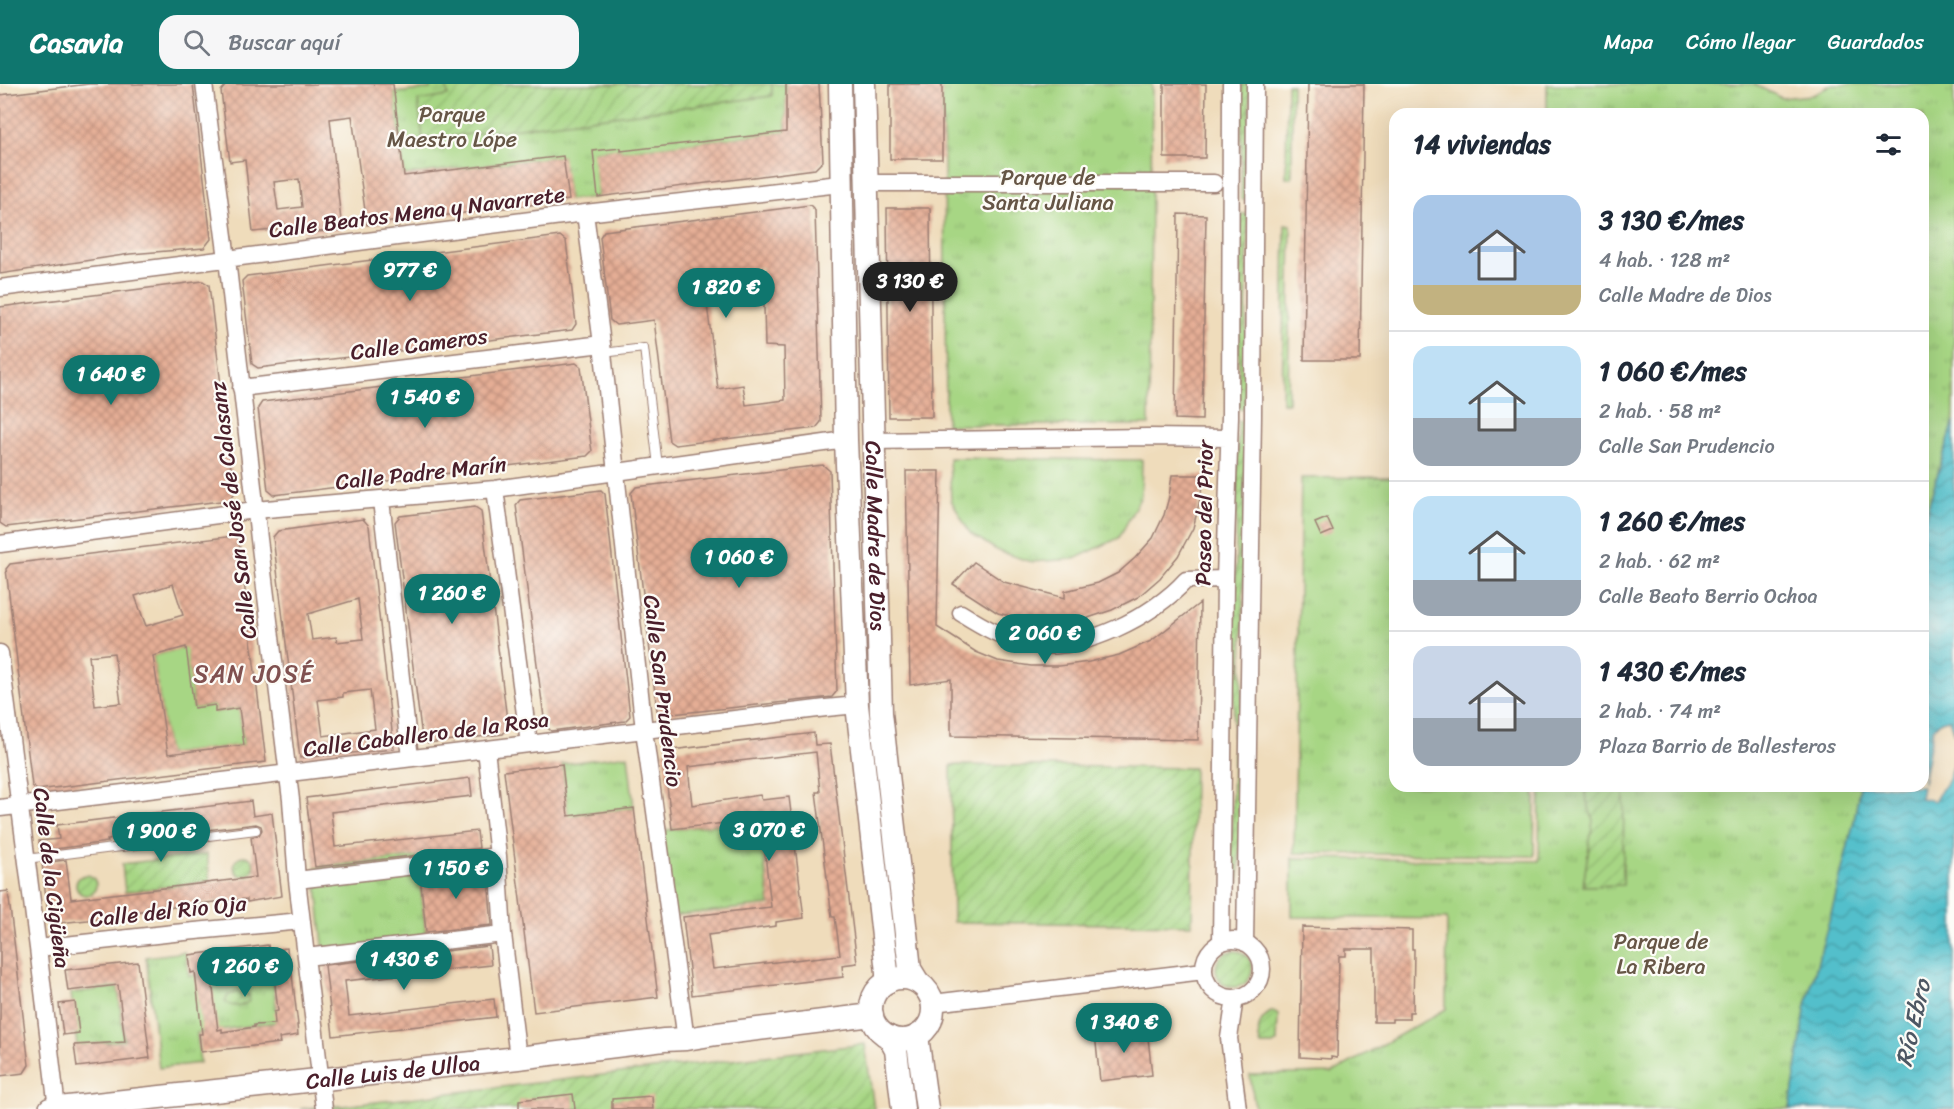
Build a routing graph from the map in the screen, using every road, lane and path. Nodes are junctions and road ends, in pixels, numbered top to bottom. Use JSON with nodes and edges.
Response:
{"nodes":[{"id":1,"x":204,"y":84,"type":"edge"},
{"id":2,"x":840,"y":84,"type":"edge"},
{"id":3,"x":864,"y":84,"type":"edge"},
{"id":4,"x":1231,"y":84,"type":"edge"},
{"id":5,"x":1255,"y":84,"type":"edge"},
{"id":6,"x":866,"y":183,"type":"junction"},
{"id":7,"x":1214,"y":183,"type":"dead end"},
{"id":8,"x":840,"y":184,"type":"junction"},
{"id":9,"x":585,"y":213,"type":"junction"},
{"id":10,"x":227,"y":259,"type":"junction"},
{"id":11,"x":0,"y":288,"type":"edge"},
{"id":12,"x":602,"y":349,"type":"junction"},
{"id":13,"x":241,"y":388,"type":"junction"},
{"id":14,"x":1228,"y":438,"type":"junction"},
{"id":15,"x":846,"y":440,"type":"junction"},
{"id":16,"x":873,"y":441,"type":"junction"},
{"id":17,"x":658,"y":466,"type":"junction"},
{"id":18,"x":615,"y":472,"type":"junction"},
{"id":19,"x":495,"y":489,"type":"junction"},
{"id":20,"x":381,"y":500,"type":"junction"},
{"id":21,"x":255,"y":510,"type":"junction"},
{"id":22,"x":0,"y":544,"type":"edge"},
{"id":23,"x":1225,"y":579,"type":"junction"},
{"id":24,"x":961,"y":613,"type":"dead end"},
{"id":25,"x":0,"y":653,"type":"edge"},
{"id":26,"x":856,"y":705,"type":"junction"},
{"id":27,"x":644,"y":730,"type":"junction"},
{"id":28,"x":529,"y":744,"type":"junction"},
{"id":29,"x":486,"y":748,"type":"junction"},
{"id":30,"x":410,"y":759,"type":"junction"},
{"id":31,"x":287,"y":773,"type":"junction"},
{"id":32,"x":20,"y":805,"type":"junction"},
{"id":33,"x":0,"y":808,"type":"edge"},
{"id":34,"x":256,"y":830,"type":"dead end"},
{"id":35,"x":498,"y":856,"type":"junction"},
{"id":36,"x":26,"y":859,"type":"junction"},
{"id":37,"x":297,"y":880,"type":"junction"},
{"id":38,"x":302,"y":921,"type":"junction"},
{"id":39,"x":503,"y":934,"type":"junction"},
{"id":40,"x":1221,"y":943,"type":"junction"},
{"id":41,"x":1245,"y":943,"type":"junction"},
{"id":42,"x":38,"y":948,"type":"junction"},
{"id":43,"x":306,"y":957,"type":"junction"},
{"id":44,"x":1204,"y":971,"type":"junction"},
{"id":45,"x":887,"y":982,"type":"junction"},
{"id":46,"x":918,"y":982,"type":"junction"},
{"id":47,"x":1235,"y":998,"type":"junction"},
{"id":48,"x":933,"y":1003,"type":"junction"},
{"id":49,"x":872,"y":1015,"type":"junction"},
{"id":50,"x":917,"y":1036,"type":"junction"},
{"id":51,"x":674,"y":1037,"type":"junction"},
{"id":52,"x":889,"y":1037,"type":"junction"},
{"id":53,"x":518,"y":1058,"type":"junction"},
{"id":54,"x":320,"y":1079,"type":"junction"},
{"id":55,"x":54,"y":1109,"type":"edge"},
{"id":56,"x":324,"y":1109,"type":"edge"},
{"id":57,"x":903,"y":1109,"type":"edge"},
{"id":58,"x":927,"y":1109,"type":"edge"},
{"id":59,"x":1238,"y":1109,"type":"edge"}],
"edges":[{"from":1,"to":10,"type":"street","name":"Calle San José de Calasanz"},
{"from":2,"to":8,"type":"main road","name":"Calle Madre de Dios"},
{"from":3,"to":6,"type":"main road","name":"Calle Madre de Dios"},
{"from":4,"to":14,"type":"street","name":"Paseo del Prior"},
{"from":5,"to":41,"type":"street"},
{"from":6,"to":7,"type":"street"},
{"from":6,"to":16,"type":"main road","name":"Calle Madre de Dios"},
{"from":8,"to":9,"type":"street","name":"Calle Beatos Mena y Navarrete"},
{"from":8,"to":15,"type":"main road","name":"Calle Madre de Dios"},
{"from":9,"to":10,"type":"street","name":"Calle Beatos Mena y Navarrete"},
{"from":9,"to":12,"type":"street","name":"Calle San Prudencio"},
{"from":10,"to":11,"type":"street","name":"Calle Beatos Mena y Navarrete"},
{"from":10,"to":13,"type":"street","name":"Calle San José de Calasanz"},
{"from":12,"to":13,"type":"street","name":"Calle Cameros"},
{"from":12,"to":17,"type":"lane"},
{"from":12,"to":18,"type":"street","name":"Calle San Prudencio"},
{"from":13,"to":21,"type":"street","name":"Calle San José de Calasanz"},
{"from":14,"to":16,"type":"street"},
{"from":14,"to":23,"type":"street","name":"Paseo del Prior"},
{"from":15,"to":17,"type":"street","name":"Calle Padre Marín"},
{"from":15,"to":26,"type":"main road","name":"Calle Madre de Dios"},
{"from":16,"to":46,"type":"main road","name":"Calle Madre de Dios"},
{"from":17,"to":18,"type":"street","name":"Calle Padre Marín"},
{"from":18,"to":19,"type":"street","name":"Calle Padre Marín"},
{"from":18,"to":27,"type":"street","name":"Calle San Prudencio"},
{"from":19,"to":20,"type":"street","name":"Calle Padre Marín"},
{"from":19,"to":28,"type":"street"},
{"from":20,"to":21,"type":"street","name":"Calle Padre Marín"},
{"from":20,"to":30,"type":"street"},
{"from":21,"to":22,"type":"street","name":"Calle Padre Marín"},
{"from":21,"to":31,"type":"street","name":"Calle San José de Calasanz"},
{"from":23,"to":24,"type":"street"},
{"from":23,"to":40,"type":"street","name":"Paseo del Prior"},
{"from":25,"to":32,"type":"street","name":"Calle de la Cigüeña"},
{"from":26,"to":27,"type":"street","name":"Calle Caballero de la Rosa"},
{"from":26,"to":45,"type":"main road","name":"Calle Madre de Dios"},
{"from":27,"to":28,"type":"street","name":"Calle Caballero de la Rosa"},
{"from":27,"to":51,"type":"street","name":"Calle San Prudencio"},
{"from":28,"to":29,"type":"street","name":"Calle Caballero de la Rosa"},
{"from":29,"to":30,"type":"street","name":"Calle Caballero de la Rosa"},
{"from":29,"to":35,"type":"street"},
{"from":30,"to":31,"type":"street","name":"Calle Caballero de la Rosa"},
{"from":31,"to":32,"type":"street","name":"Calle Caballero de la Rosa"},
{"from":31,"to":37,"type":"street","name":"Calle San José de Calasanz"},
{"from":32,"to":33,"type":"street","name":"Calle Caballero de la Rosa"},
{"from":32,"to":36,"type":"street","name":"Calle de la Cigüeña"},
{"from":34,"to":36,"type":"lane"},
{"from":35,"to":37,"type":"street"},
{"from":35,"to":39,"type":"street"},
{"from":36,"to":42,"type":"street","name":"Calle de la Cigüeña"},
{"from":37,"to":38,"type":"street","name":"Calle San José de Calasanz"},
{"from":38,"to":42,"type":"street","name":"Calle del Río Oja"},
{"from":38,"to":43,"type":"street","name":"Calle San José de Calasanz"},
{"from":39,"to":43,"type":"street"},
{"from":39,"to":53,"type":"street"},
{"from":40,"to":41,"type":"street"},
{"from":40,"to":44,"type":"street"},
{"from":41,"to":47,"type":"street"},
{"from":42,"to":55,"type":"street","name":"Calle de la Cigüeña"},
{"from":43,"to":54,"type":"street","name":"Calle San José de Calasanz"},
{"from":44,"to":47,"type":"street"},
{"from":44,"to":48,"type":"street"},
{"from":45,"to":46,"type":"main road"},
{"from":45,"to":49,"type":"main road"},
{"from":46,"to":48,"type":"main road"},
{"from":47,"to":59,"type":"street"},
{"from":48,"to":50,"type":"main road"},
{"from":49,"to":51,"type":"main road","name":"Calle Luis de Ulloa"},
{"from":49,"to":52,"type":"main road"},
{"from":50,"to":52,"type":"main road"},
{"from":50,"to":58,"type":"main road"},
{"from":51,"to":53,"type":"main road","name":"Calle Luis de Ulloa"},
{"from":52,"to":57,"type":"main road"},
{"from":53,"to":54,"type":"main road","name":"Calle Luis de Ulloa"},
{"from":54,"to":55,"type":"main road","name":"Calle Luis de Ulloa"},
{"from":54,"to":56,"type":"street","name":"Calle San José de Calasanz"}]}
